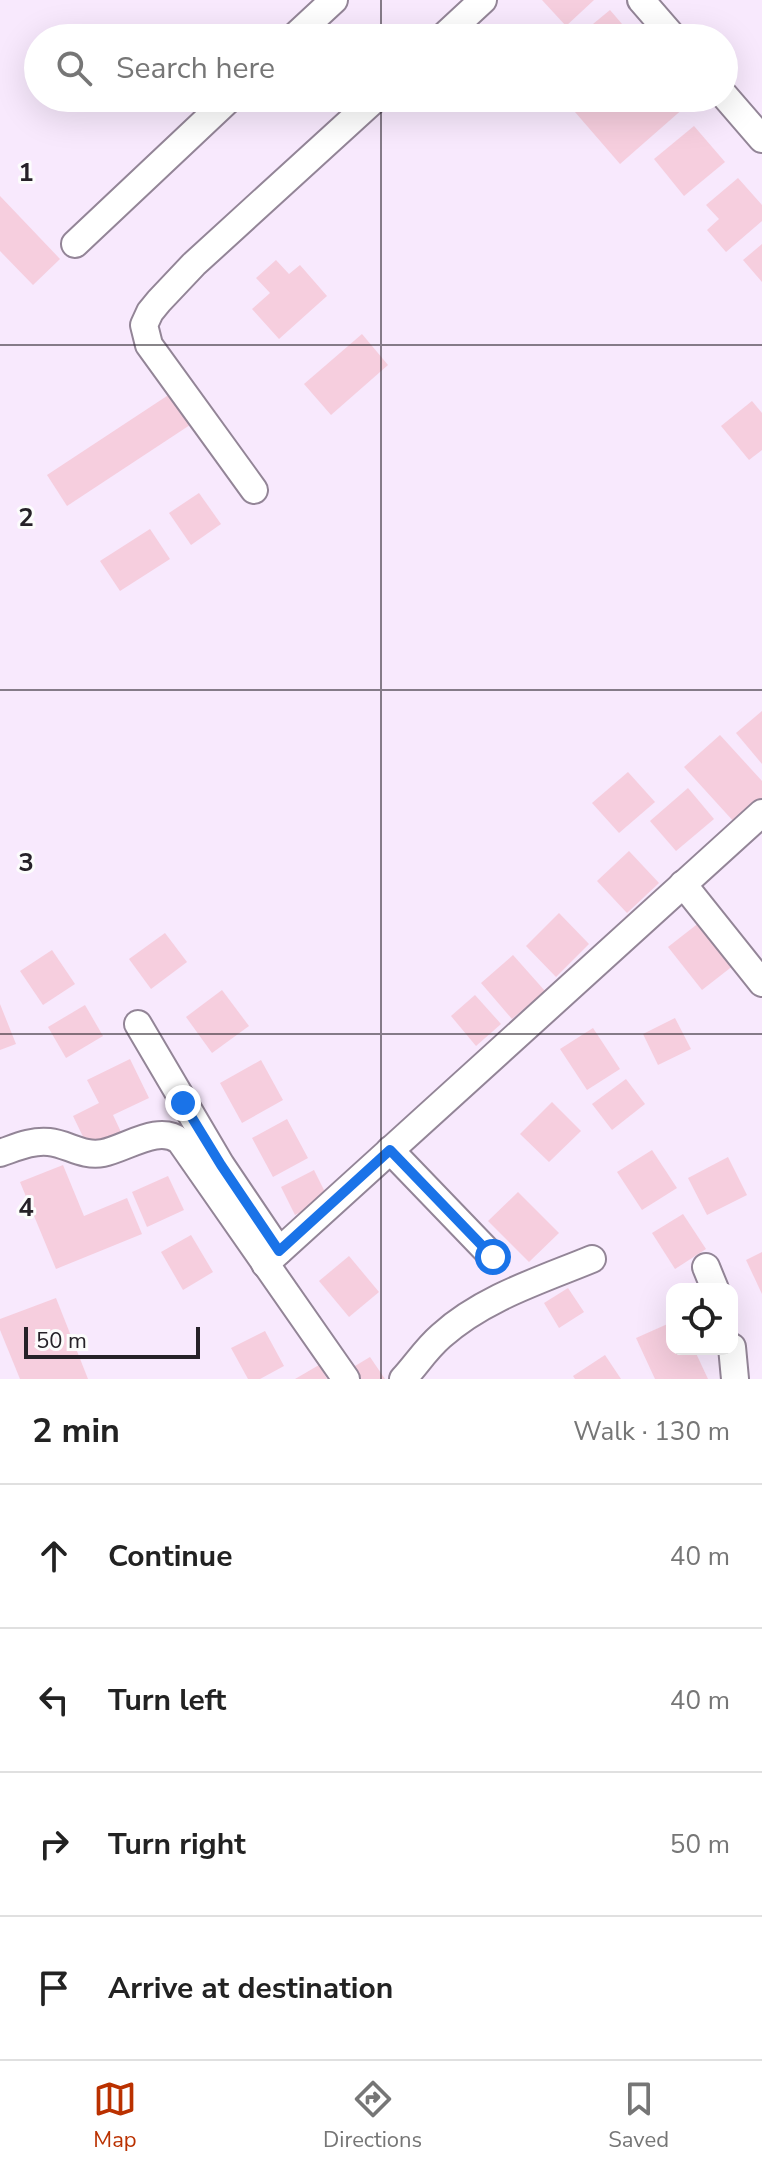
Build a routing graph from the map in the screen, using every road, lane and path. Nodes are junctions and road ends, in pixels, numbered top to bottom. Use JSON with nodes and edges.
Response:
{"nodes":[{"id":1,"x":334,"y":0,"type":"edge"},
{"id":2,"x":483,"y":0,"type":"edge"},
{"id":3,"x":641,"y":0,"type":"edge"},
{"id":4,"x":308,"y":24,"type":"edge"},
{"id":5,"x":457,"y":24,"type":"edge"},
{"id":6,"x":662,"y":24,"type":"edge"},
{"id":7,"x":738,"y":111,"type":"edge"},
{"id":8,"x":215,"y":112,"type":"edge"},
{"id":9,"x":361,"y":112,"type":"edge"},
{"id":10,"x":762,"y":139,"type":"edge"},
{"id":11,"x":75,"y":244,"type":"dead end"},
{"id":12,"x":254,"y":490,"type":"dead end"},
{"id":13,"x":762,"y":813,"type":"edge"},
{"id":14,"x":683,"y":884,"type":"junction"},
{"id":15,"x":762,"y":983,"type":"edge"},
{"id":16,"x":138,"y":1024,"type":"dead end"},
{"id":17,"x":390,"y":1150,"type":"junction"},
{"id":18,"x":0,"y":1153,"type":"edge"},
{"id":19,"x":493,"y":1257,"type":"dead end"},
{"id":20,"x":272,"y":1258,"type":"junction"},
{"id":21,"x":592,"y":1259,"type":"dead end"},
{"id":22,"x":733,"y":1355,"type":"edge"},
{"id":23,"x":346,"y":1379,"type":"edge"},
{"id":24,"x":403,"y":1379,"type":"edge"},
{"id":25,"x":735,"y":1379,"type":"edge"}],
"edges":[{"from":1,"to":4,"type":"street"},
{"from":2,"to":5,"type":"street"},
{"from":3,"to":6,"type":"street"},
{"from":7,"to":10,"type":"street"},
{"from":8,"to":11,"type":"street"},
{"from":9,"to":12,"type":"street"},
{"from":13,"to":14,"type":"street"},
{"from":14,"to":15,"type":"street"},
{"from":14,"to":17,"type":"street"},
{"from":16,"to":20,"type":"street"},
{"from":17,"to":19,"type":"street"},
{"from":17,"to":20,"type":"street"},
{"from":18,"to":20,"type":"street"},
{"from":20,"to":23,"type":"street"},
{"from":21,"to":24,"type":"street"},
{"from":22,"to":25,"type":"street"}]}
